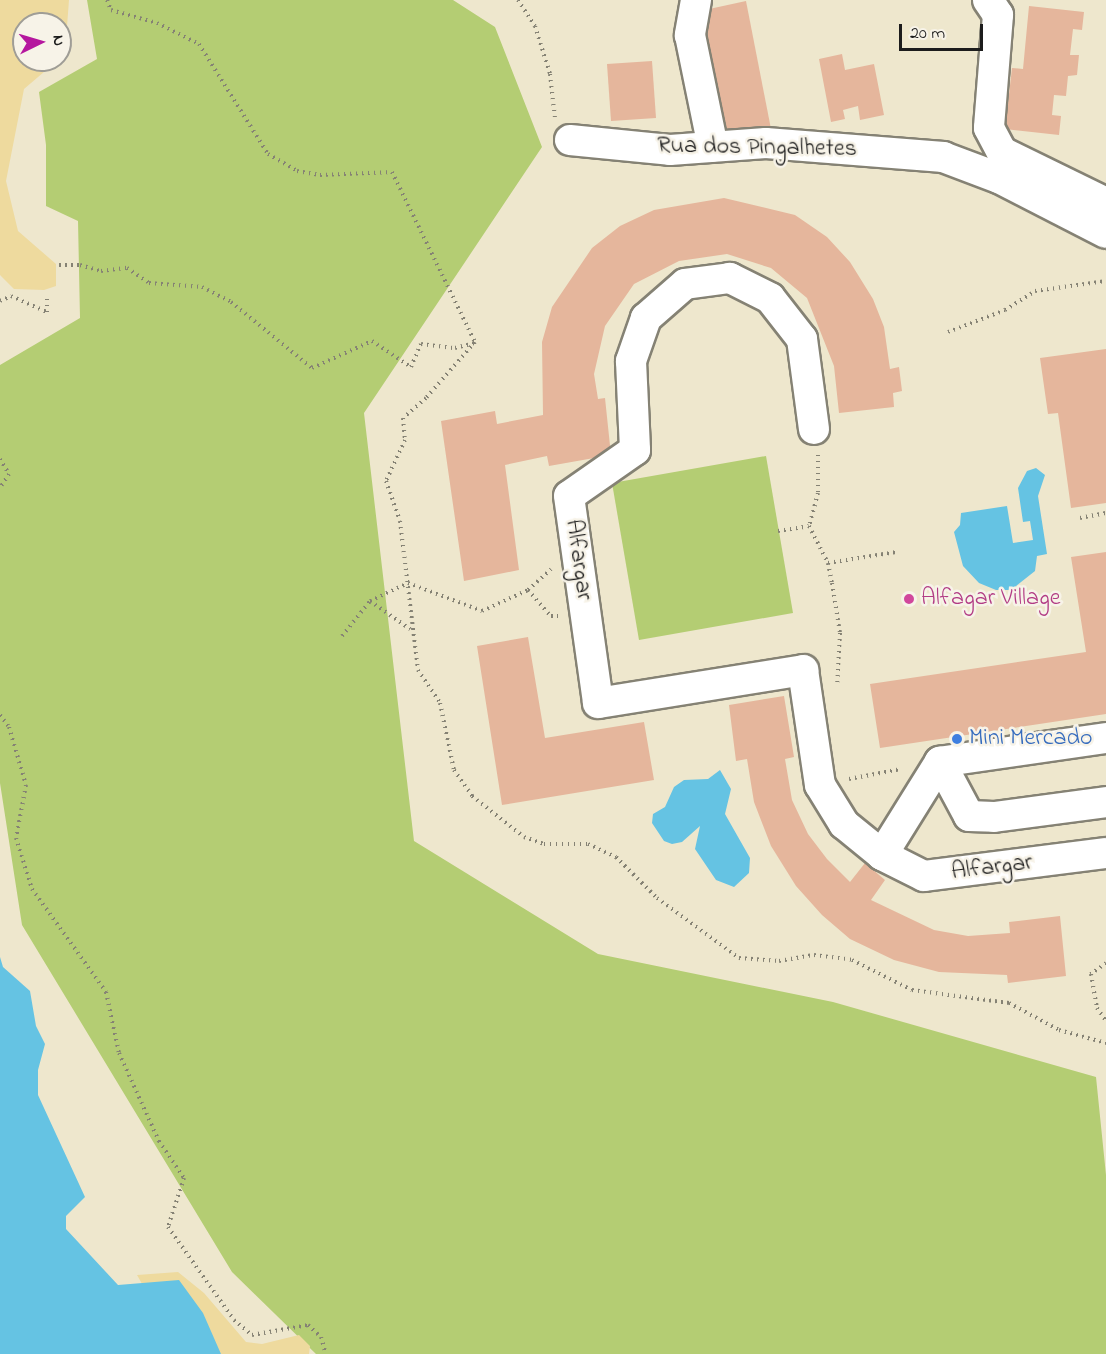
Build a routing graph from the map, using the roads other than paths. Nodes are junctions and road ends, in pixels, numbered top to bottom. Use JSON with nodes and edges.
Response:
{"nodes":[{"id":1,"x":696,"y":0,"type":"edge"},
{"id":2,"x":987,"y":0,"type":"edge"},
{"id":3,"x":570,"y":140,"type":"road end"},
{"id":4,"x":713,"y":147,"type":"junction"},
{"id":5,"x":1106,"y":203,"type":"edge"},
{"id":6,"x":1106,"y":233,"type":"edge"},
{"id":7,"x":814,"y":429,"type":"dead end"},
{"id":8,"x":1106,"y":738,"type":"edge"},
{"id":9,"x":940,"y":762,"type":"junction"},
{"id":10,"x":1106,"y":802,"type":"edge"},
{"id":11,"x":1106,"y":854,"type":"edge"},
{"id":12,"x":882,"y":855,"type":"junction"}],
"edges":[{"from":1,"to":4,"type":"street"},
{"from":2,"to":5,"type":"street"},
{"from":3,"to":4,"type":"street","name":"Rua dos Pingalhetes"},
{"from":4,"to":6,"type":"street","name":"Rua dos Pingalhetes"},
{"from":7,"to":12,"type":"street","name":"Alfargar"},
{"from":8,"to":9,"type":"street"},
{"from":9,"to":10,"type":"street"},
{"from":9,"to":12,"type":"street"},
{"from":11,"to":12,"type":"street","name":"Alfargar"}]}
